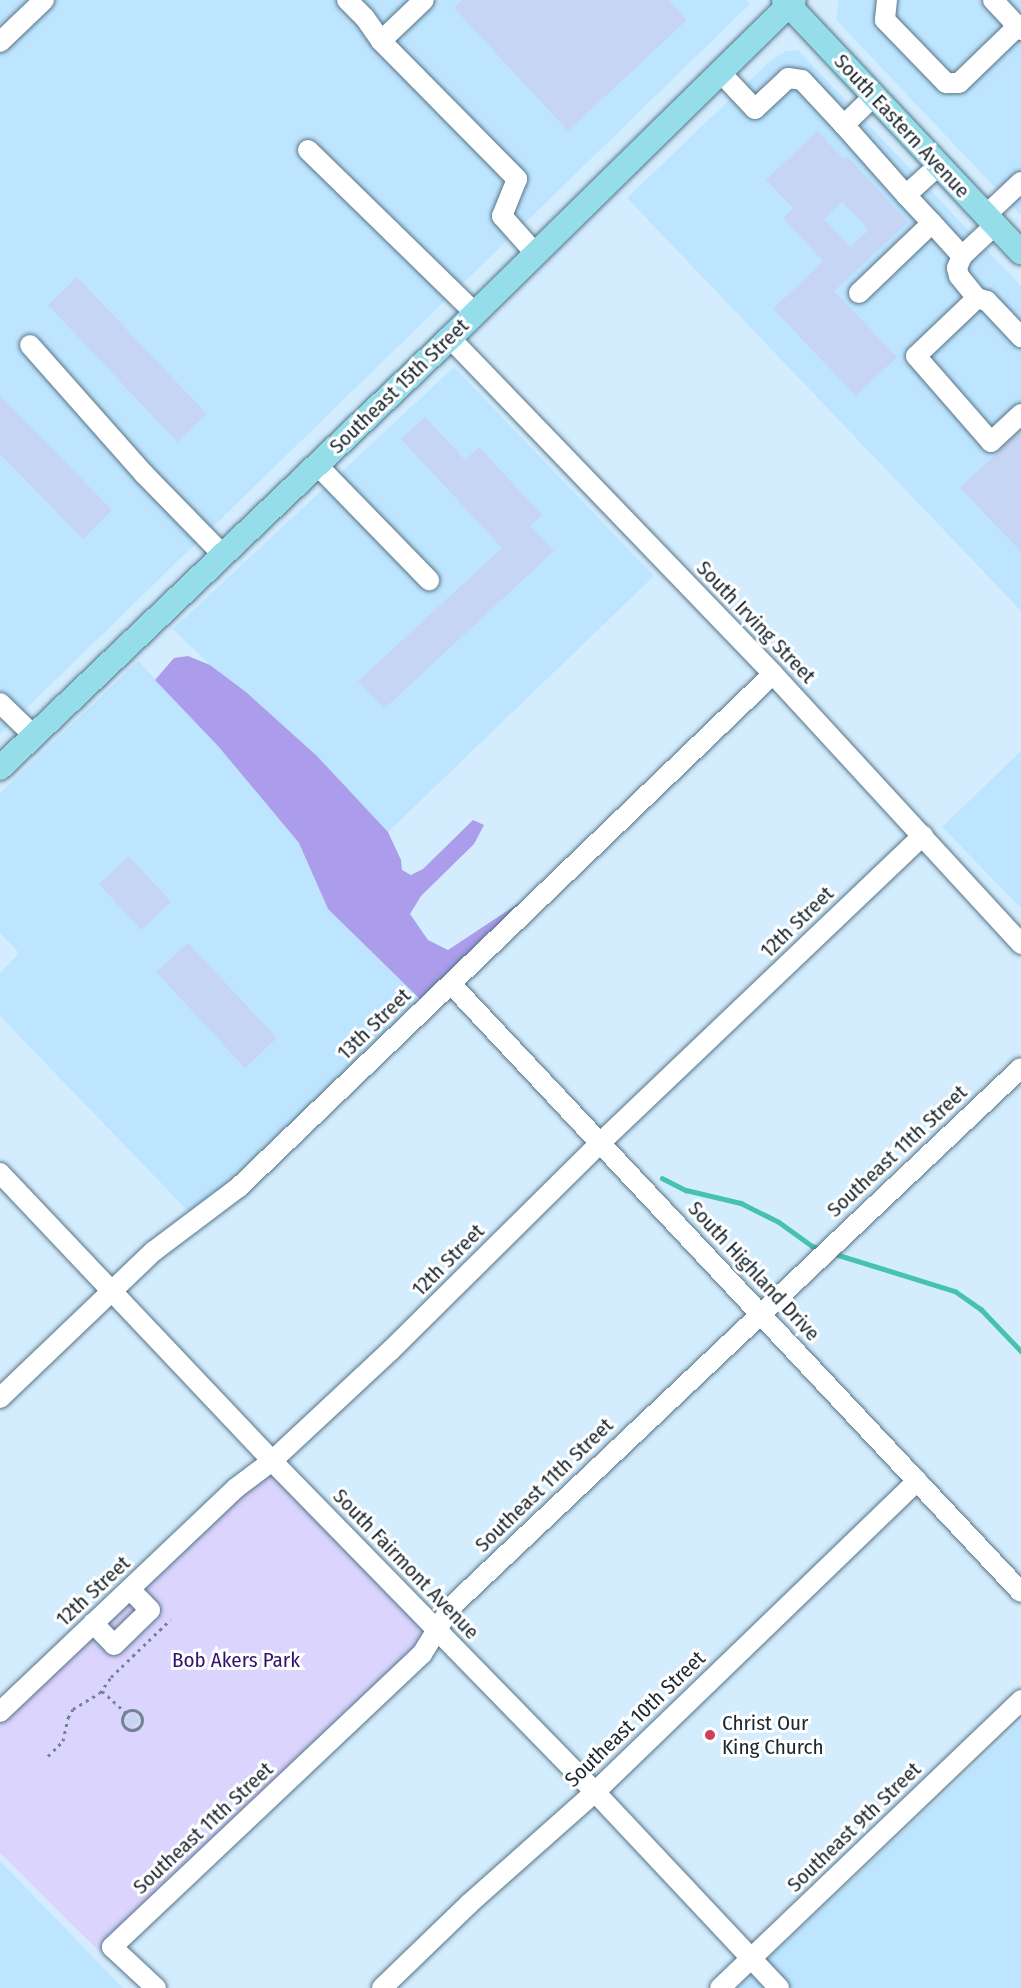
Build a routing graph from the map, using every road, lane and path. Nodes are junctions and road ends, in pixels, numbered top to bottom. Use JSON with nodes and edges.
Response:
{"nodes":[{"id":1,"x":44,"y":0,"type":"edge"},
{"id":2,"x":347,"y":0,"type":"edge"},
{"id":3,"x":424,"y":0,"type":"edge"},
{"id":4,"x":887,"y":0,"type":"edge"},
{"id":5,"x":993,"y":0,"type":"edge"},
{"id":6,"x":789,"y":2,"type":"edge"},
{"id":7,"x":1019,"y":28,"type":"edge"},
{"id":8,"x":381,"y":41,"type":"junction"},
{"id":9,"x":0,"y":42,"type":"edge"},
{"id":10,"x":720,"y":72,"type":"junction"},
{"id":11,"x":874,"y":96,"type":"junction"},
{"id":12,"x":844,"y":125,"type":"junction"},
{"id":13,"x":308,"y":150,"type":"dead end"},
{"id":14,"x":938,"y":165,"type":"junction"},
{"id":15,"x":1021,"y":182,"type":"edge"},
{"id":16,"x":906,"y":195,"type":"junction"},
{"id":17,"x":990,"y":220,"type":"junction"},
{"id":18,"x":932,"y":223,"type":"junction"},
{"id":19,"x":1021,"y":252,"type":"edge"},
{"id":20,"x":535,"y":253,"type":"junction"},
{"id":21,"x":962,"y":256,"type":"junction"},
{"id":22,"x":859,"y":293,"type":"dead end"},
{"id":23,"x":977,"y":298,"type":"junction"},
{"id":24,"x":475,"y":313,"type":"junction"},
{"id":25,"x":1021,"y":337,"type":"edge"},
{"id":26,"x":450,"y":338,"type":"junction"},
{"id":27,"x":30,"y":345,"type":"dead end"},
{"id":28,"x":1021,"y":414,"type":"edge"},
{"id":29,"x":317,"y":465,"type":"junction"},
{"id":30,"x":223,"y":555,"type":"junction"},
{"id":31,"x":429,"y":580,"type":"dead end"},
{"id":32,"x":773,"y":674,"type":"junction"},
{"id":33,"x":0,"y":703,"type":"edge"},
{"id":34,"x":34,"y":736,"type":"junction"},
{"id":35,"x":0,"y":768,"type":"edge"},
{"id":36,"x":923,"y":835,"type":"junction"},
{"id":37,"x":1021,"y":944,"type":"edge"},
{"id":38,"x":451,"y":984,"type":"junction"},
{"id":39,"x":1021,"y":1068,"type":"edge"},
{"id":40,"x":600,"y":1143,"type":"junction"},
{"id":41,"x":0,"y":1173,"type":"edge"},
{"id":42,"x":112,"y":1290,"type":"junction"},
{"id":43,"x":760,"y":1313,"type":"junction"},
{"id":44,"x":0,"y":1398,"type":"edge"},
{"id":45,"x":272,"y":1461,"type":"junction"},
{"id":46,"x":917,"y":1481,"type":"junction"},
{"id":47,"x":130,"y":1589,"type":"junction"},
{"id":48,"x":1021,"y":1592,"type":"edge"},
{"id":49,"x":171,"y":1619,"type":"dead end"},
{"id":50,"x":93,"y":1623,"type":"junction"},
{"id":51,"x":437,"y":1631,"type":"junction"},
{"id":52,"x":102,"y":1691,"type":"junction"},
{"id":53,"x":1021,"y":1700,"type":"edge"},
{"id":54,"x":0,"y":1712,"type":"edge"},
{"id":55,"x":125,"y":1713,"type":"junction"},
{"id":56,"x":48,"y":1756,"type":"dead end"},
{"id":57,"x":595,"y":1792,"type":"junction"},
{"id":58,"x":751,"y":1959,"type":"junction"},
{"id":59,"x":156,"y":1988,"type":"edge"},
{"id":60,"x":382,"y":1988,"type":"edge"},
{"id":61,"x":720,"y":1988,"type":"edge"},
{"id":62,"x":779,"y":1988,"type":"edge"}],
"edges":[{"from":1,"to":9,"type":"street"},
{"from":2,"to":8,"type":"street"},
{"from":3,"to":8,"type":"street"},
{"from":4,"to":7,"type":"street"},
{"from":5,"to":7,"type":"street"},
{"from":6,"to":10,"type":"main road","name":"Southeast 15th Street"},
{"from":6,"to":11,"type":"main road","name":"South Eastern Avenue"},
{"from":8,"to":20,"type":"street"},
{"from":10,"to":12,"type":"street"},
{"from":10,"to":20,"type":"main road","name":"Southeast 15th Street"},
{"from":11,"to":12,"type":"street"},
{"from":11,"to":14,"type":"main road","name":"South Eastern Avenue"},
{"from":12,"to":16,"type":"street"},
{"from":13,"to":24,"type":"street"},
{"from":14,"to":16,"type":"street"},
{"from":14,"to":17,"type":"main road","name":"South Eastern Avenue"},
{"from":15,"to":17,"type":"street"},
{"from":16,"to":18,"type":"street"},
{"from":17,"to":19,"type":"main road","name":"South Eastern Avenue"},
{"from":17,"to":21,"type":"street"},
{"from":18,"to":21,"type":"street"},
{"from":18,"to":22,"type":"street"},
{"from":20,"to":24,"type":"main road","name":"Southeast 15th Street"},
{"from":21,"to":23,"type":"street"},
{"from":23,"to":25,"type":"street"},
{"from":23,"to":28,"type":"street"},
{"from":24,"to":26,"type":"main road","name":"Southeast 15th Street"},
{"from":26,"to":29,"type":"main road","name":"Southeast 15th Street"},
{"from":26,"to":32,"type":"street","name":"South Irving Street"},
{"from":27,"to":30,"type":"street"},
{"from":29,"to":30,"type":"main road","name":"Southeast 15th Street"},
{"from":29,"to":31,"type":"street"},
{"from":30,"to":34,"type":"main road","name":"Southeast 15th Street"},
{"from":32,"to":36,"type":"street","name":"South Irving Street"},
{"from":32,"to":38,"type":"street","name":"13th Street"},
{"from":33,"to":34,"type":"street"},
{"from":34,"to":35,"type":"main road","name":"Southeast 15th Street"},
{"from":36,"to":37,"type":"street","name":"South Irving Street"},
{"from":36,"to":40,"type":"street","name":"12th Street"},
{"from":38,"to":40,"type":"street","name":"South Highland Drive"},
{"from":38,"to":42,"type":"street","name":"13th Street"},
{"from":39,"to":43,"type":"street","name":"Southeast 11th Street"},
{"from":40,"to":43,"type":"street","name":"South Highland Drive"},
{"from":40,"to":45,"type":"street","name":"12th Street"},
{"from":41,"to":42,"type":"street","name":"South Fairmont Avenue"},
{"from":42,"to":44,"type":"street","name":"13th Street"},
{"from":42,"to":45,"type":"street","name":"South Fairmont Avenue"},
{"from":43,"to":46,"type":"street","name":"South Highland Drive"},
{"from":43,"to":51,"type":"street","name":"Southeast 11th Street"},
{"from":45,"to":47,"type":"street","name":"12th Street"},
{"from":45,"to":51,"type":"street","name":"South Fairmont Avenue"},
{"from":46,"to":48,"type":"street","name":"South Highland Drive"},
{"from":46,"to":57,"type":"street","name":"Southeast 10th Street"},
{"from":47,"to":50,"type":"street","name":"12th Street"},
{"from":47,"to":50,"type":"street"},
{"from":49,"to":52,"type":"path"},
{"from":50,"to":54,"type":"street","name":"12th Street"},
{"from":51,"to":57,"type":"street","name":"South Fairmont Avenue"},
{"from":51,"to":59,"type":"street","name":"Southeast 11th Street"},
{"from":52,"to":55,"type":"path"},
{"from":52,"to":56,"type":"path"},
{"from":53,"to":58,"type":"street","name":"Southeast 9th Street"},
{"from":55,"to":55,"type":"path"},
{"from":57,"to":58,"type":"street","name":"South Fairmont Avenue"},
{"from":57,"to":60,"type":"street","name":"Southeast 10th Street"},
{"from":58,"to":61,"type":"street","name":"Southeast 9th Street"},
{"from":58,"to":62,"type":"street","name":"South Fairmont Avenue"}]}
